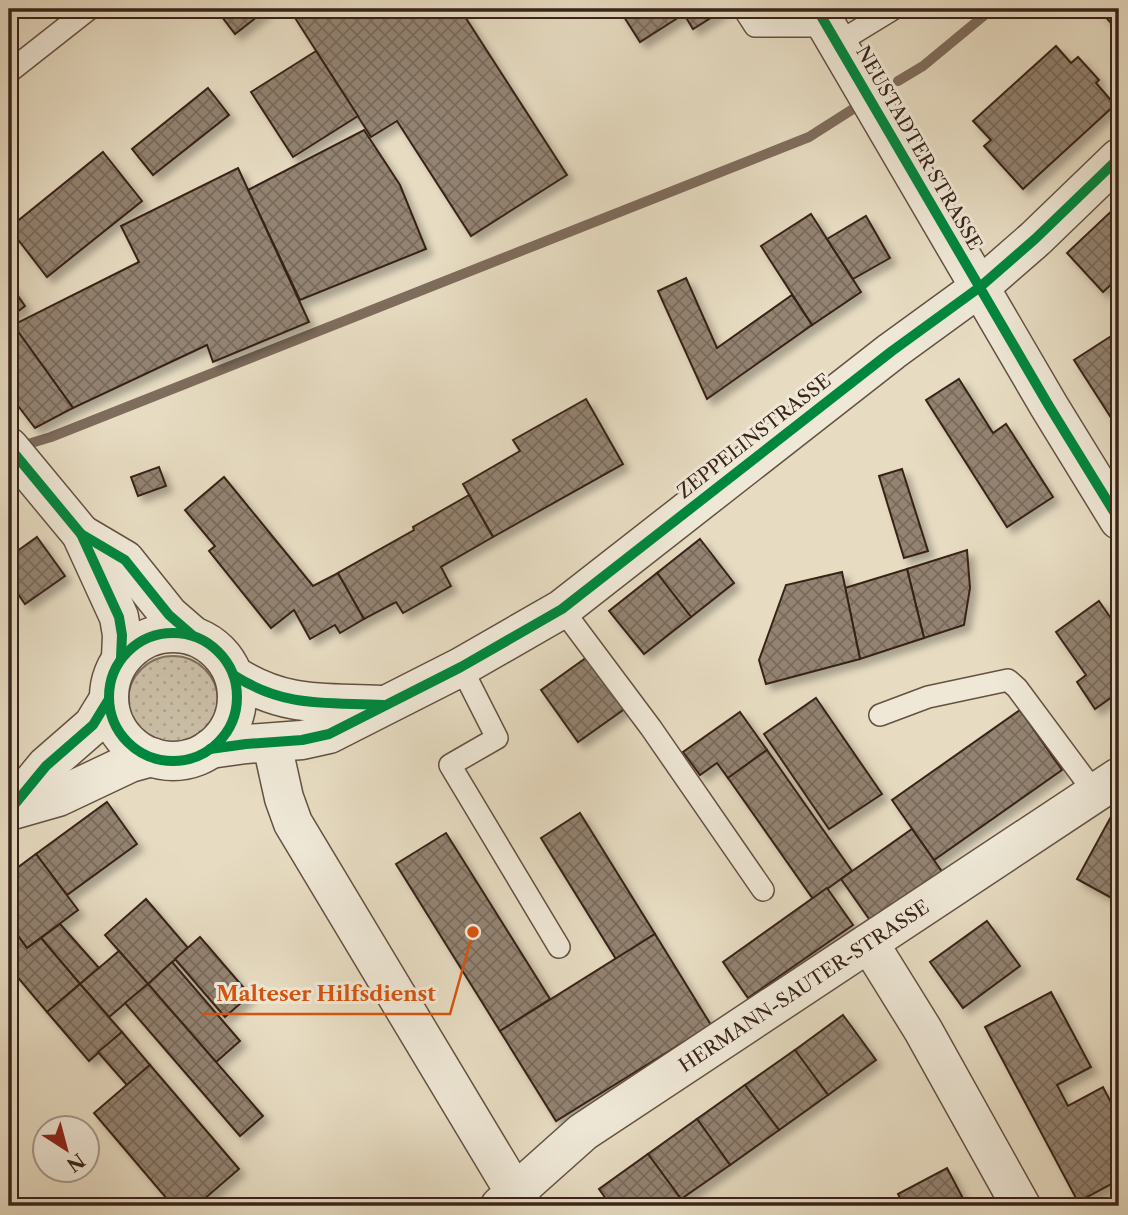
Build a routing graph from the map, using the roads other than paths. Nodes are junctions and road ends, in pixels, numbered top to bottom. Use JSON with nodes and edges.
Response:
{"nodes":[{"id":1,"x":89,"y":9,"type":"edge"},
{"id":2,"x":744,"y":9,"type":"edge"},
{"id":3,"x":893,"y":9,"type":"edge"},
{"id":4,"x":828,"y":26,"type":"edge"},
{"id":5,"x":9,"y":72,"type":"edge"},
{"id":6,"x":1119,"y":158,"type":"edge"},
{"id":7,"x":980,"y":287,"type":"junction"},
{"id":8,"x":9,"y":447,"type":"edge"},
{"id":9,"x":1119,"y":520,"type":"edge"},
{"id":10,"x":81,"y":534,"type":"junction"},
{"id":11,"x":562,"y":608,"type":"junction"},
{"id":12,"x":192,"y":635,"type":"junction"},
{"id":13,"x":121,"y":658,"type":"junction"},
{"id":14,"x":461,"y":667,"type":"junction"},
{"id":15,"x":235,"y":676,"type":"junction"},
{"id":16,"x":109,"y":699,"type":"junction"},
{"id":17,"x":384,"y":705,"type":"junction"},
{"id":18,"x":880,"y":715,"type":"dead end"},
{"id":19,"x":272,"y":744,"type":"junction"},
{"id":20,"x":210,"y":749,"type":"junction"},
{"id":21,"x":152,"y":757,"type":"junction"},
{"id":22,"x":1107,"y":785,"type":"edge"},
{"id":23,"x":9,"y":811,"type":"edge"},
{"id":24,"x":763,"y":890,"type":"dead end"},
{"id":25,"x":869,"y":943,"type":"junction"},
{"id":26,"x":559,"y":947,"type":"dead end"},
{"id":27,"x":513,"y":1202,"type":"edge"},
{"id":28,"x":1021,"y":1206,"type":"edge"}],
"edges":[{"from":1,"to":5,"type":"lane"},
{"from":2,"to":4,"type":"lane"},
{"from":3,"to":4,"type":"lane"},
{"from":4,"to":7,"type":"street","name":"NEUSTADTER STRASSE"},
{"from":6,"to":7,"type":"street","name":"ZEPPELINSTRASSE"},
{"from":7,"to":9,"type":"street","name":"NEUSTADTER STRASSE"},
{"from":7,"to":11,"type":"street","name":"ZEPPELINSTRASSE"},
{"from":8,"to":10,"type":"street"},
{"from":10,"to":12,"type":"street"},
{"from":10,"to":13,"type":"street"},
{"from":11,"to":14,"type":"street","name":"ZEPPELINSTRASSE"},
{"from":11,"to":24,"type":"lane"},
{"from":12,"to":13,"type":"street"},
{"from":12,"to":15,"type":"street"},
{"from":13,"to":16,"type":"street"},
{"from":14,"to":17,"type":"street","name":"ZEPPELINSTRASSE"},
{"from":14,"to":26,"type":"lane"},
{"from":15,"to":17,"type":"street","name":"ZEPPELINSTRASSE"},
{"from":15,"to":20,"type":"street"},
{"from":16,"to":21,"type":"street"},
{"from":16,"to":23,"type":"street"},
{"from":17,"to":19,"type":"street","name":"ZEPPELINSTRASSE"},
{"from":18,"to":22,"type":"lane"},
{"from":19,"to":20,"type":"street","name":"ZEPPELINSTRASSE"},
{"from":19,"to":27,"type":"street"},
{"from":20,"to":21,"type":"street"},
{"from":21,"to":23,"type":"street"},
{"from":22,"to":25,"type":"street","name":"HERMANN-SAUTER-STRASSE"},
{"from":25,"to":27,"type":"street","name":"HERMANN-SAUTER-STRASSE"},
{"from":25,"to":28,"type":"street"}]}
